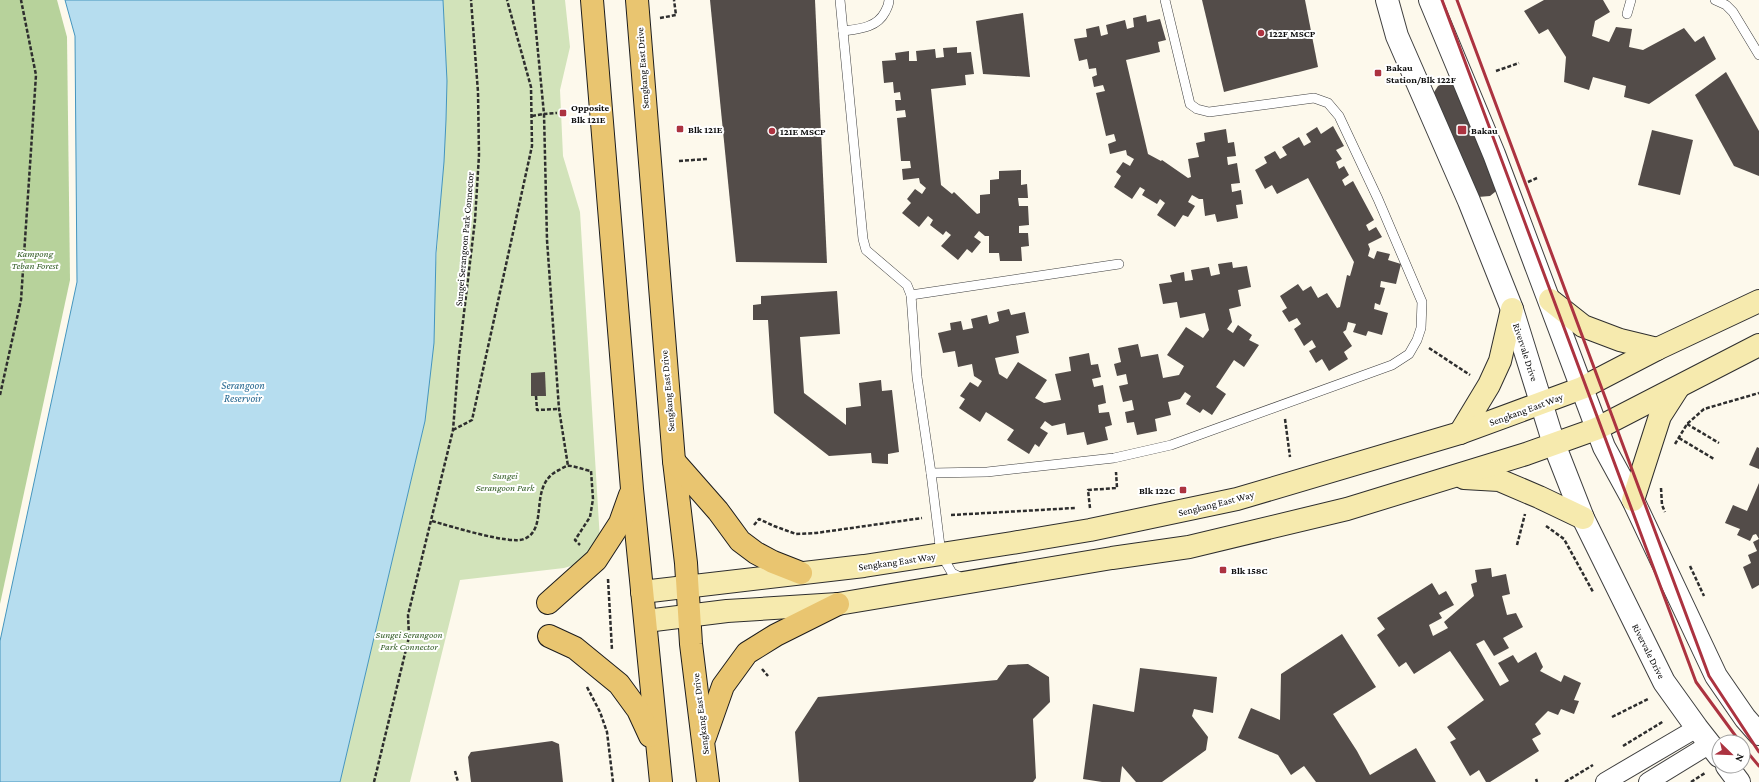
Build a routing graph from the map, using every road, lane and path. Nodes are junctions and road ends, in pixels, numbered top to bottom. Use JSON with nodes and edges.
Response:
{"nodes":[{"id":1,"x":21,"y":0,"type":"edge"},
{"id":2,"x":471,"y":0,"type":"edge"},
{"id":3,"x":507,"y":0,"type":"edge"},
{"id":4,"x":533,"y":0,"type":"edge"},
{"id":5,"x":592,"y":0,"type":"edge"},
{"id":6,"x":637,"y":0,"type":"edge"},
{"id":7,"x":674,"y":0,"type":"edge"},
{"id":8,"x":840,"y":0,"type":"edge"},
{"id":9,"x":889,"y":0,"type":"edge"},
{"id":10,"x":1165,"y":0,"type":"edge"},
{"id":11,"x":1387,"y":0,"type":"edge"},
{"id":12,"x":1430,"y":0,"type":"edge"},
{"id":13,"x":1631,"y":0,"type":"edge"},
{"id":14,"x":1715,"y":0,"type":"edge"},
{"id":15,"x":1627,"y":14,"type":"dead end"},
{"id":16,"x":656,"y":18,"type":"dead end"},
{"id":17,"x":843,"y":31,"type":"junction"},
{"id":18,"x":1759,"y":55,"type":"edge"},
{"id":19,"x":1519,"y":63,"type":"dead end"},
{"id":20,"x":1496,"y":71,"type":"dead end"},
{"id":21,"x":557,"y":113,"type":"dead end"},
{"id":22,"x":544,"y":114,"type":"junction"},
{"id":23,"x":532,"y":116,"type":"junction"},
{"id":24,"x":707,"y":159,"type":"dead end"},
{"id":25,"x":679,"y":161,"type":"dead end"},
{"id":26,"x":1119,"y":264,"type":"dead end"},
{"id":27,"x":911,"y":295,"type":"junction"},
{"id":28,"x":1550,"y":300,"type":"junction"},
{"id":29,"x":1759,"y":301,"type":"edge"},
{"id":30,"x":1512,"y":309,"type":"junction"},
{"id":31,"x":1417,"y":340,"type":"junction"},
{"id":32,"x":1759,"y":345,"type":"edge"},
{"id":33,"x":1657,"y":349,"type":"junction"},
{"id":34,"x":1472,"y":376,"type":"dead end"},
{"id":35,"x":1679,"y":387,"type":"junction"},
{"id":36,"x":1582,"y":388,"type":"junction"},
{"id":37,"x":1759,"y":393,"type":"edge"},
{"id":38,"x":0,"y":395,"type":"edge"},
{"id":39,"x":536,"y":396,"type":"dead end"},
{"id":40,"x":1542,"y":403,"type":"junction"},
{"id":41,"x":1283,"y":404,"type":"junction"},
{"id":42,"x":558,"y":409,"type":"junction"},
{"id":43,"x":1686,"y":424,"type":"junction"},
{"id":44,"x":1596,"y":429,"type":"junction"},
{"id":45,"x":453,"y":430,"type":"junction"},
{"id":46,"x":1460,"y":434,"type":"junction"},
{"id":47,"x":1679,"y":438,"type":"junction"},
{"id":48,"x":1720,"y":443,"type":"dead end"},
{"id":49,"x":1554,"y":444,"type":"junction"},
{"id":50,"x":1672,"y":449,"type":"dead end"},
{"id":51,"x":1290,"y":457,"type":"dead end"},
{"id":52,"x":1714,"y":459,"type":"dead end"},
{"id":53,"x":674,"y":461,"type":"junction"},
{"id":54,"x":568,"y":466,"type":"junction"},
{"id":55,"x":931,"y":473,"type":"junction"},
{"id":56,"x":1451,"y":477,"type":"junction"},
{"id":57,"x":1661,"y":482,"type":"dead end"},
{"id":58,"x":632,"y":489,"type":"junction"},
{"id":59,"x":1633,"y":500,"type":"junction"},
{"id":60,"x":1525,"y":515,"type":"dead end"},
{"id":61,"x":1667,"y":516,"type":"dead end"},
{"id":62,"x":1583,"y":518,"type":"junction"},
{"id":63,"x":432,"y":521,"type":"junction"},
{"id":64,"x":1517,"y":545,"type":"dead end"},
{"id":65,"x":941,"y":554,"type":"junction"},
{"id":66,"x":1688,"y":562,"type":"dead end"},
{"id":67,"x":602,"y":564,"type":"junction"},
{"id":68,"x":801,"y":572,"type":"junction"},
{"id":69,"x":968,"y":582,"type":"junction"},
{"id":70,"x":687,"y":586,"type":"junction"},
{"id":71,"x":642,"y":592,"type":"junction"},
{"id":72,"x":548,"y":603,"type":"dead end"},
{"id":73,"x":1707,"y":603,"type":"dead end"},
{"id":74,"x":838,"y":604,"type":"junction"},
{"id":75,"x":689,"y":616,"type":"junction"},
{"id":76,"x":646,"y":621,"type":"junction"},
{"id":77,"x":549,"y":636,"type":"dead end"},
{"id":78,"x":601,"y":668,"type":"junction"},
{"id":79,"x":1648,"y":699,"type":"dead end"},
{"id":80,"x":1612,"y":717,"type":"dead end"},
{"id":81,"x":1759,"y":734,"type":"edge"},
{"id":82,"x":704,"y":742,"type":"junction"},
{"id":83,"x":1709,"y":743,"type":"edge"},
{"id":84,"x":658,"y":754,"type":"junction"},
{"id":85,"x":455,"y":771,"type":"dead end"},
{"id":86,"x":1732,"y":774,"type":"edge"},
{"id":87,"x":1536,"y":779,"type":"dead end"},
{"id":88,"x":374,"y":782,"type":"edge"},
{"id":89,"x":458,"y":782,"type":"edge"},
{"id":90,"x":613,"y":782,"type":"edge"},
{"id":91,"x":661,"y":782,"type":"edge"},
{"id":92,"x":708,"y":782,"type":"edge"},
{"id":93,"x":1537,"y":782,"type":"edge"},
{"id":94,"x":1605,"y":782,"type":"edge"},
{"id":95,"x":1648,"y":782,"type":"edge"},
{"id":96,"x":1739,"y":782,"type":"edge"}],
"edges":[{"from":1,"to":38,"type":"path"},
{"from":2,"to":45,"type":"path","name":"Sungei Serangoon Park Connector"},
{"from":3,"to":23,"type":"path"},
{"from":4,"to":22,"type":"path"},
{"from":5,"to":58,"type":"main road"},
{"from":6,"to":53,"type":"main road","name":"Sengkang East Drive"},
{"from":7,"to":16,"type":"path"},
{"from":8,"to":17,"type":"lane"},
{"from":9,"to":17,"type":"lane"},
{"from":10,"to":31,"type":"lane"},
{"from":11,"to":30,"type":"street","name":"Rivervale Drive"},
{"from":12,"to":28,"type":"street"},
{"from":13,"to":15,"type":"lane"},
{"from":14,"to":18,"type":"lane"},
{"from":17,"to":27,"type":"lane"},
{"from":19,"to":20,"type":"path"},
{"from":21,"to":22,"type":"path"},
{"from":22,"to":23,"type":"path"},
{"from":22,"to":42,"type":"path"},
{"from":23,"to":45,"type":"path"},
{"from":24,"to":25,"type":"path"},
{"from":26,"to":27,"type":"lane"},
{"from":27,"to":55,"type":"lane"},
{"from":28,"to":33,"type":"main road"},
{"from":28,"to":36,"type":"street"},
{"from":29,"to":33,"type":"main road","name":"Sengkang East Way"},
{"from":30,"to":40,"type":"street","name":"Rivervale Drive"},
{"from":30,"to":46,"type":"main road"},
{"from":31,"to":34,"type":"path"},
{"from":31,"to":41,"type":"lane"},
{"from":32,"to":35,"type":"main road"},
{"from":33,"to":36,"type":"main road","name":"Sengkang East Way"},
{"from":35,"to":44,"type":"main road"},
{"from":35,"to":59,"type":"main road"},
{"from":36,"to":40,"type":"main road","name":"Sengkang East Way"},
{"from":36,"to":44,"type":"street"},
{"from":37,"to":43,"type":"path"},
{"from":39,"to":42,"type":"path"},
{"from":40,"to":46,"type":"main road","name":"Sengkang East Way"},
{"from":40,"to":49,"type":"street","name":"Rivervale Drive"},
{"from":41,"to":51,"type":"path"},
{"from":41,"to":55,"type":"lane"},
{"from":42,"to":54,"type":"path"},
{"from":43,"to":47,"type":"path"},
{"from":43,"to":48,"type":"path"},
{"from":44,"to":49,"type":"main road"},
{"from":44,"to":59,"type":"street"},
{"from":45,"to":63,"type":"path","name":"Sungei Serangoon Park Connector"},
{"from":46,"to":65,"type":"main road","name":"Sengkang East Way"},
{"from":47,"to":50,"type":"path"},
{"from":47,"to":52,"type":"path"},
{"from":49,"to":56,"type":"main road"},
{"from":49,"to":62,"type":"street","name":"Rivervale Drive"},
{"from":53,"to":68,"type":"main road"},
{"from":53,"to":70,"type":"main road","name":"Sengkang East Drive"},
{"from":54,"to":63,"type":"path"},
{"from":54,"to":67,"type":"path"},
{"from":55,"to":65,"type":"lane"},
{"from":56,"to":62,"type":"main road"},
{"from":56,"to":69,"type":"main road"},
{"from":57,"to":61,"type":"path"},
{"from":58,"to":67,"type":"main road"},
{"from":58,"to":71,"type":"main road"},
{"from":59,"to":81,"type":"street"},
{"from":60,"to":64,"type":"path"},
{"from":62,"to":83,"type":"street","name":"Rivervale Drive"},
{"from":63,"to":88,"type":"path","name":"Sungei Serangoon Park Connector"},
{"from":65,"to":68,"type":"main road","name":"Sengkang East Way"},
{"from":65,"to":69,"type":"lane"},
{"from":66,"to":73,"type":"path"},
{"from":67,"to":72,"type":"main road"},
{"from":67,"to":78,"type":"path"},
{"from":68,"to":70,"type":"main road","name":"Sengkang East Way"},
{"from":69,"to":74,"type":"main road"},
{"from":70,"to":71,"type":"main road","name":"Sengkang East Way"},
{"from":70,"to":75,"type":"main road","name":"Sengkang East Drive"},
{"from":71,"to":76,"type":"main road"},
{"from":74,"to":75,"type":"main road"},
{"from":74,"to":82,"type":"main road"},
{"from":75,"to":76,"type":"main road"},
{"from":75,"to":82,"type":"main road","name":"Sengkang East Drive"},
{"from":76,"to":84,"type":"main road"},
{"from":77,"to":78,"type":"main road"},
{"from":78,"to":84,"type":"main road"},
{"from":78,"to":90,"type":"path"},
{"from":79,"to":80,"type":"path"},
{"from":82,"to":92,"type":"main road","name":"Sengkang East Drive"},
{"from":83,"to":94,"type":"street"},
{"from":83,"to":95,"type":"street"},
{"from":84,"to":91,"type":"main road"},
{"from":85,"to":89,"type":"path"},
{"from":86,"to":96,"type":"street"},
{"from":87,"to":93,"type":"path"}]}
